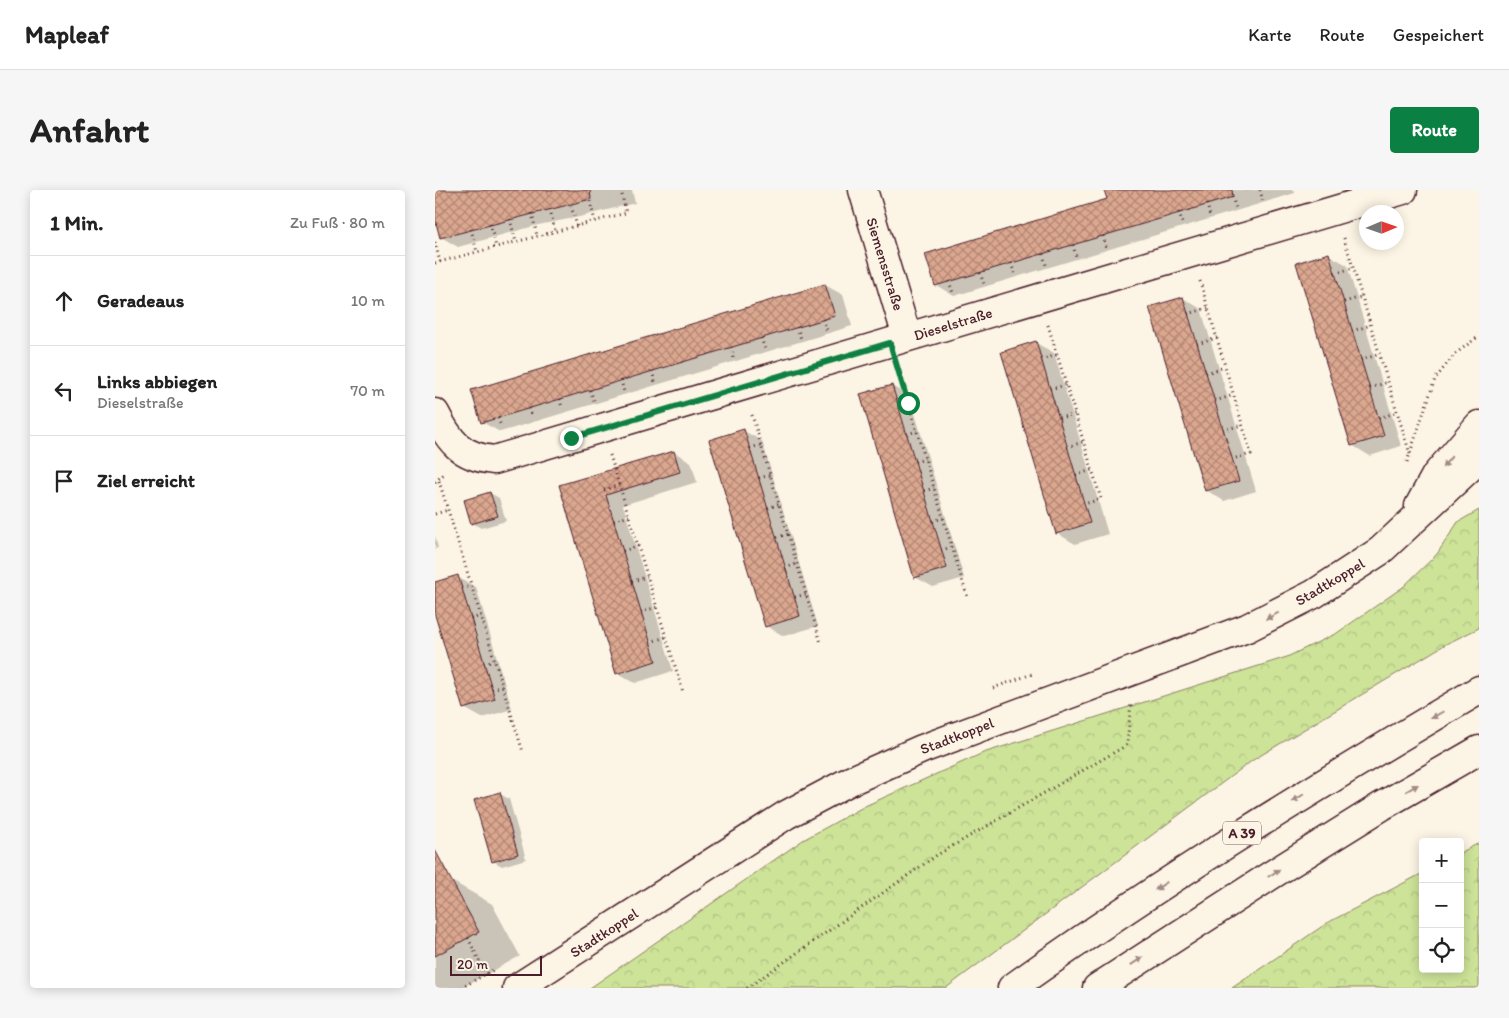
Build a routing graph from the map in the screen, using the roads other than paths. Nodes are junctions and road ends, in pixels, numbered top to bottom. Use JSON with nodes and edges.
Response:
{"nodes":[{"id":1,"x":863,"y":190,"type":"edge"},
{"id":2,"x":1403,"y":190,"type":"edge"},
{"id":3,"x":898,"y":340,"type":"junction"},
{"id":4,"x":435,"y":413,"type":"edge"},
{"id":5,"x":1479,"y":425,"type":"edge"},
{"id":6,"x":1479,"y":459,"type":"edge"},
{"id":7,"x":1412,"y":519,"type":"junction"},
{"id":8,"x":1479,"y":690,"type":"edge"},
{"id":9,"x":1479,"y":750,"type":"edge"},
{"id":10,"x":517,"y":988,"type":"edge"},
{"id":11,"x":1012,"y":988,"type":"edge"},
{"id":12,"x":1097,"y":988,"type":"edge"}],
"edges":[{"from":1,"to":3,"type":"main road","name":"Siemensstraße"},
{"from":2,"to":3,"type":"main road","name":"Dieselstraße"},
{"from":3,"to":4,"type":"main road","name":"Dieselstraße"},
{"from":5,"to":7,"type":"main road","name":"Stadtkoppel","one_way":true},
{"from":6,"to":7,"type":"main road","name":"Stadtkoppel"},
{"from":7,"to":10,"type":"main road","name":"Stadtkoppel","one_way":true},
{"from":8,"to":11,"type":"main road","number":"A 39","one_way":true},
{"from":12,"to":9,"type":"main road","one_way":true}]}
